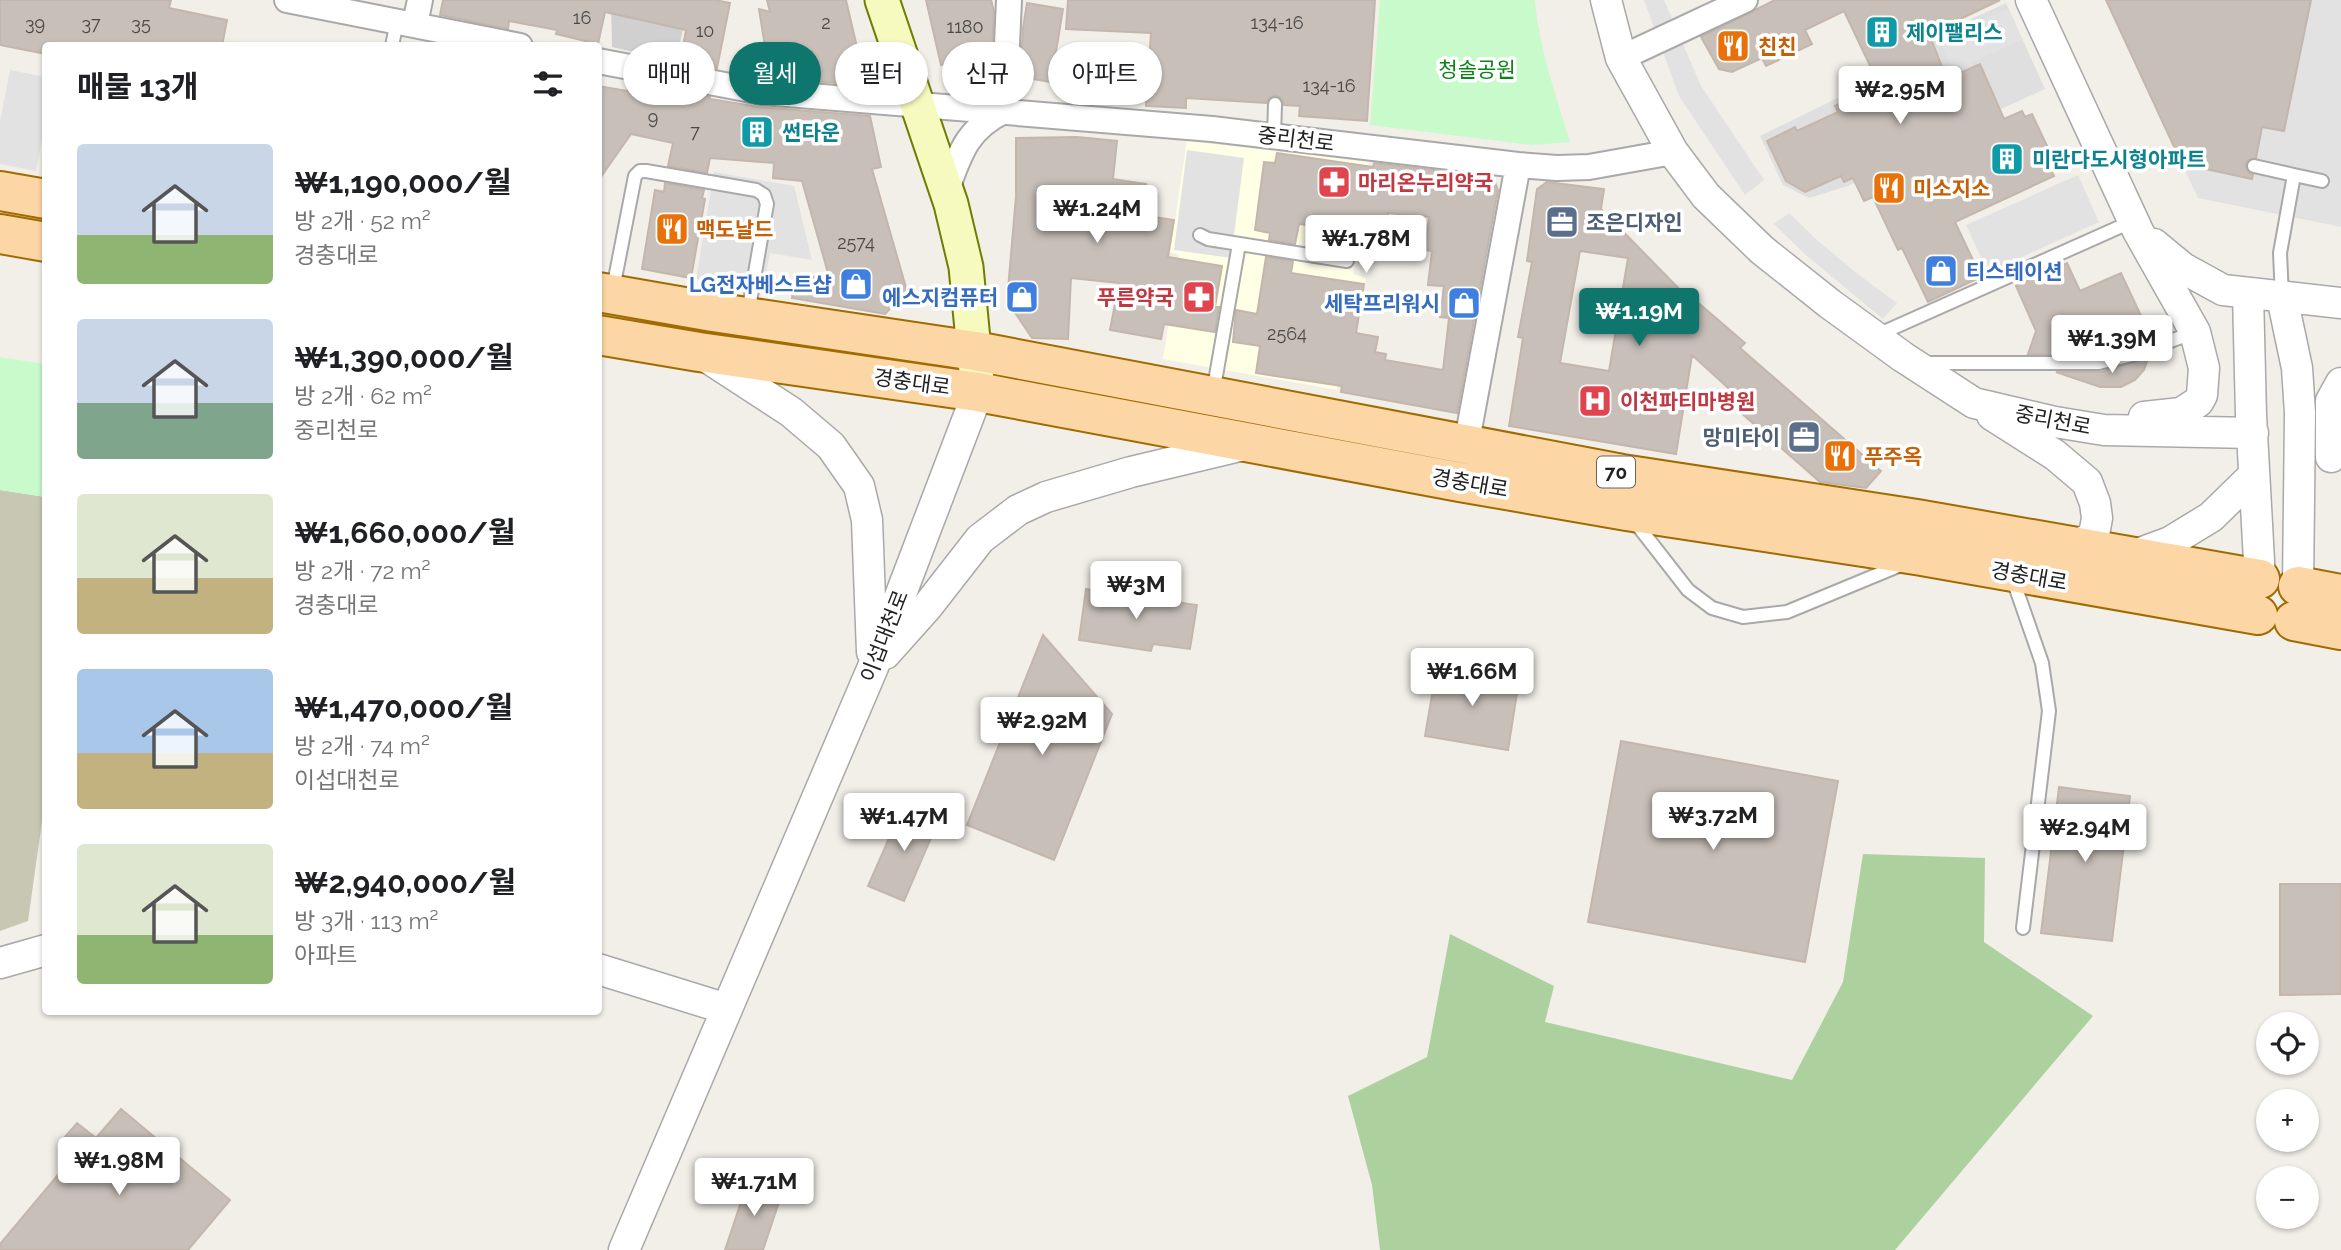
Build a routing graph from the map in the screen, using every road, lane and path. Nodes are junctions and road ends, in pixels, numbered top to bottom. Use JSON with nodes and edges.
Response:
{"nodes":[{"id":1,"x":287,"y":0,"type":"edge"},
{"id":2,"x":882,"y":0,"type":"edge"},
{"id":3,"x":1009,"y":0,"type":"edge"},
{"id":4,"x":1606,"y":0,"type":"edge"},
{"id":5,"x":1745,"y":0,"type":"edge"},
{"id":6,"x":2031,"y":0,"type":"edge"},
{"id":7,"x":411,"y":15,"type":"edge"},
{"id":8,"x":394,"y":42,"type":"edge"},
{"id":9,"x":506,"y":42,"type":"edge"},
{"id":10,"x":897,"y":42,"type":"edge"},
{"id":11,"x":1621,"y":58,"type":"junction"},
{"id":12,"x":602,"y":62,"type":"edge"},
{"id":13,"x":835,"y":98,"type":"edge"},
{"id":14,"x":1275,"y":104,"type":"dead end"},
{"id":15,"x":918,"y":105,"type":"edge"},
{"id":16,"x":928,"y":105,"type":"edge"},
{"id":17,"x":1004,"y":111,"type":"junction"},
{"id":18,"x":1274,"y":136,"type":"junction"},
{"id":19,"x":1673,"y":152,"type":"junction"},
{"id":20,"x":1518,"y":165,"type":"junction"},
{"id":21,"x":2254,"y":166,"type":"dead end"},
{"id":22,"x":2294,"y":175,"type":"junction"},
{"id":23,"x":0,"y":178,"type":"edge"},
{"id":24,"x":2322,"y":181,"type":"dead end"},
{"id":25,"x":42,"y":185,"type":"edge"},
{"id":26,"x":947,"y":190,"type":"junction"},
{"id":27,"x":0,"y":191,"type":"edge"},
{"id":28,"x":42,"y":198,"type":"edge"},
{"id":29,"x":2136,"y":226,"type":"junction"},
{"id":30,"x":0,"y":234,"type":"edge"},
{"id":31,"x":1200,"y":235,"type":"dead end"},
{"id":32,"x":42,"y":241,"type":"edge"},
{"id":33,"x":1239,"y":244,"type":"junction"},
{"id":34,"x":1347,"y":261,"type":"dead end"},
{"id":35,"x":603,"y":292,"type":"edge"},
{"id":36,"x":2236,"y":292,"type":"junction"},
{"id":37,"x":2282,"y":297,"type":"junction"},
{"id":38,"x":2341,"y":303,"type":"edge"},
{"id":39,"x":747,"y":317,"type":"junction"},
{"id":40,"x":2195,"y":332,"type":"junction"},
{"id":41,"x":602,"y":336,"type":"edge"},
{"id":42,"x":1875,"y":336,"type":"junction"},
{"id":43,"x":975,"y":351,"type":"junction"},
{"id":44,"x":699,"y":352,"type":"junction"},
{"id":45,"x":1913,"y":363,"type":"junction"},
{"id":46,"x":2341,"y":383,"type":"edge"},
{"id":47,"x":978,"y":392,"type":"junction"},
{"id":48,"x":1212,"y":397,"type":"junction"},
{"id":49,"x":1974,"y":403,"type":"junction"},
{"id":50,"x":2300,"y":421,"type":"junction"},
{"id":51,"x":2104,"y":430,"type":"junction"},
{"id":52,"x":2253,"y":433,"type":"junction"},
{"id":53,"x":1253,"y":443,"type":"junction"},
{"id":54,"x":1466,"y":446,"type":"junction"},
{"id":55,"x":2336,"y":468,"type":"edge"},
{"id":56,"x":2254,"y":475,"type":"junction"},
{"id":57,"x":1627,"y":511,"type":"junction"},
{"id":58,"x":2075,"y":548,"type":"junction"},
{"id":59,"x":1922,"y":556,"type":"junction"},
{"id":60,"x":2132,"y":556,"type":"junction"},
{"id":61,"x":2010,"y":573,"type":"junction"},
{"id":62,"x":2341,"y":594,"type":"edge"},
{"id":63,"x":2278,"y":600,"type":"junction"},
{"id":64,"x":2341,"y":630,"type":"edge"},
{"id":65,"x":873,"y":667,"type":"junction"},
{"id":66,"x":2023,"y":928,"type":"dead end"},
{"id":67,"x":42,"y":951,"type":"edge"},
{"id":68,"x":0,"y":963,"type":"edge"},
{"id":69,"x":602,"y":970,"type":"edge"},
{"id":70,"x":727,"y":1009,"type":"junction"},
{"id":71,"x":624,"y":1250,"type":"edge"}],
"edges":[{"from":1,"to":7,"type":"street"},
{"from":2,"to":10,"type":"main road","name":"이섭대천로"},
{"from":3,"to":17,"type":"street"},
{"from":4,"to":11,"type":"street","name":"중리천로"},
{"from":5,"to":11,"type":"street"},
{"from":6,"to":29,"type":"street"},
{"from":7,"to":8,"type":"lane"},
{"from":7,"to":9,"type":"street"},
{"from":11,"to":19,"type":"street","name":"중리천로"},
{"from":12,"to":13,"type":"street","name":"중리천로"},
{"from":14,"to":18,"type":"lane"},
{"from":15,"to":26,"type":"main road","name":"이섭대천로"},
{"from":16,"to":17,"type":"street","name":"중리천로"},
{"from":17,"to":18,"type":"street","name":"중리천로"},
{"from":17,"to":26,"type":"street"},
{"from":18,"to":20,"type":"street","name":"중리천로"},
{"from":19,"to":20,"type":"street","name":"중리천로"},
{"from":19,"to":42,"type":"street","name":"중리천로"},
{"from":20,"to":54,"type":"street","name":"경충대로"},
{"from":21,"to":22,"type":"lane"},
{"from":22,"to":24,"type":"lane"},
{"from":22,"to":37,"type":"lane"},
{"from":23,"to":25,"type":"lane"},
{"from":26,"to":43,"type":"main road","name":"이섭대천로"},
{"from":27,"to":28,"type":"main road"},
{"from":29,"to":36,"type":"street"},
{"from":29,"to":40,"type":"street"},
{"from":29,"to":42,"type":"lane"},
{"from":30,"to":32,"type":"main road"},
{"from":31,"to":33,"type":"lane"},
{"from":33,"to":34,"type":"lane"},
{"from":33,"to":48,"type":"lane"},
{"from":35,"to":39,"type":"main road","name":"경충대로"},
{"from":35,"to":39,"type":"lane"},
{"from":36,"to":37,"type":"street"},
{"from":36,"to":40,"type":"street"},
{"from":36,"to":52,"type":"street"},
{"from":37,"to":38,"type":"street"},
{"from":37,"to":50,"type":"street"},
{"from":39,"to":43,"type":"main road","name":"경충대로"},
{"from":40,"to":45,"type":"lane"},
{"from":40,"to":51,"type":"street"},
{"from":41,"to":44,"type":"main road","name":"경충대로"},
{"from":42,"to":45,"type":"street","name":"중리천로"},
{"from":43,"to":47,"type":"main road","name":"이섭대천로"},
{"from":43,"to":48,"type":"main road","name":"경충대로","number":"70"},
{"from":44,"to":47,"type":"main road","name":"경충대로"},
{"from":44,"to":65,"type":"street"},
{"from":45,"to":49,"type":"street","name":"중리천로"},
{"from":46,"to":55,"type":"street"},
{"from":47,"to":53,"type":"main road","name":"경충대로","number":"70"},
{"from":47,"to":65,"type":"street","name":"이섭대천로"},
{"from":48,"to":54,"type":"main road","name":"경충대로","number":"70"},
{"from":49,"to":51,"type":"street","name":"중리천로"},
{"from":49,"to":58,"type":"street"},
{"from":50,"to":55,"type":"street"},
{"from":50,"to":63,"type":"street"},
{"from":51,"to":52,"type":"street","name":"중리천로"},
{"from":52,"to":56,"type":"street"},
{"from":53,"to":57,"type":"main road","name":"경충대로","number":"70"},
{"from":53,"to":65,"type":"street"},
{"from":54,"to":58,"type":"main road","name":"경충대로","number":"70"},
{"from":56,"to":60,"type":"street"},
{"from":56,"to":63,"type":"street"},
{"from":57,"to":59,"type":"main road","name":"경충대로","number":"70"},
{"from":57,"to":59,"type":"lane"},
{"from":58,"to":60,"type":"main road","name":"경충대로","number":"70"},
{"from":59,"to":61,"type":"main road","name":"경충대로","number":"70"},
{"from":60,"to":63,"type":"main road","name":"경충대로","number":"70"},
{"from":61,"to":63,"type":"main road","name":"경충대로","number":"70"},
{"from":61,"to":66,"type":"lane"},
{"from":62,"to":63,"type":"main road","name":"경충대로","number":"70"},
{"from":63,"to":64,"type":"main road","name":"경충대로","number":"70"},
{"from":65,"to":70,"type":"street","name":"이섭대천로"},
{"from":67,"to":68,"type":"street"},
{"from":69,"to":70,"type":"street"},
{"from":70,"to":71,"type":"street","name":"이섭대천로"}]}
